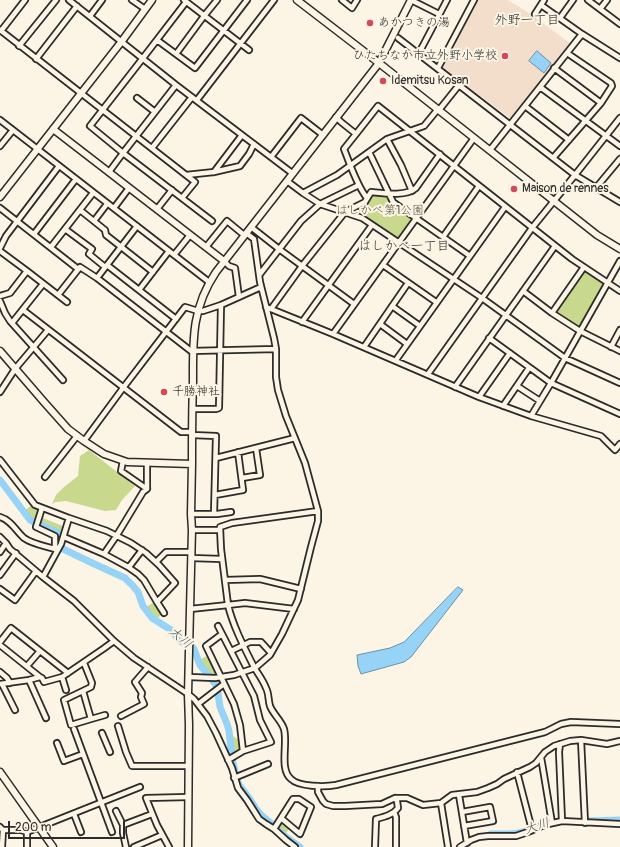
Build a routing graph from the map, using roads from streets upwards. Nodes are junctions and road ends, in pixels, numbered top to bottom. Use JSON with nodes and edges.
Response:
{"nodes":[{"id":1,"x":25,"y":0,"type":"edge"},
{"id":2,"x":56,"y":0,"type":"edge"},
{"id":3,"x":69,"y":0,"type":"edge"},
{"id":4,"x":102,"y":0,"type":"edge"},
{"id":5,"x":132,"y":0,"type":"edge"},
{"id":6,"x":152,"y":0,"type":"edge"},
{"id":7,"x":217,"y":0,"type":"edge"},
{"id":8,"x":248,"y":0,"type":"edge"},
{"id":9,"x":274,"y":0,"type":"edge"},
{"id":10,"x":297,"y":0,"type":"edge"},
{"id":11,"x":342,"y":0,"type":"edge"},
{"id":12,"x":356,"y":0,"type":"edge"},
{"id":13,"x":411,"y":0,"type":"edge"},
{"id":14,"x":447,"y":0,"type":"edge"},
{"id":15,"x":474,"y":0,"type":"edge"},
{"id":16,"x":544,"y":0,"type":"edge"},
{"id":17,"x":573,"y":0,"type":"edge"},
{"id":18,"x":588,"y":0,"type":"edge"},
{"id":19,"x":607,"y":0,"type":"edge"},
{"id":20,"x":185,"y":1,"type":"edge"},
{"id":21,"x":541,"y":5,"type":"junction"},
{"id":22,"x":77,"y":6,"type":"junction"},
{"id":23,"x":145,"y":9,"type":"junction"},
{"id":24,"x":600,"y":9,"type":"junction"},
{"id":25,"x":439,"y":14,"type":"junction"},
{"id":26,"x":535,"y":14,"type":"dead end"},
{"id":27,"x":90,"y":16,"type":"junction"},
{"id":28,"x":204,"y":16,"type":"junction"},
{"id":29,"x":560,"y":18,"type":"junction"},
{"id":30,"x":620,"y":24,"type":"edge"},
{"id":31,"x":0,"y":31,"type":"edge"},
{"id":32,"x":224,"y":31,"type":"junction"},
{"id":33,"x":582,"y":34,"type":"junction"},
{"id":34,"x":398,"y":38,"type":"dead end"},
{"id":35,"x":158,"y":40,"type":"junction"},
{"id":36,"x":122,"y":41,"type":"junction"},
{"id":37,"x":240,"y":43,"type":"junction"},
{"id":38,"x":19,"y":46,"type":"junction"},
{"id":39,"x":249,"y":50,"type":"dead end"},
{"id":40,"x":418,"y":53,"type":"junction"},
{"id":41,"x":567,"y":53,"type":"junction"},
{"id":42,"x":176,"y":54,"type":"junction"},
{"id":43,"x":143,"y":58,"type":"junction"},
{"id":44,"x":620,"y":58,"type":"edge"},
{"id":45,"x":36,"y":59,"type":"junction"},
{"id":46,"x":379,"y":63,"type":"junction"},
{"id":47,"x":438,"y":68,"type":"junction"},
{"id":48,"x":554,"y":68,"type":"junction"},
{"id":49,"x":176,"y":85,"type":"junction"},
{"id":50,"x":459,"y":85,"type":"junction"},
{"id":51,"x":540,"y":87,"type":"junction"},
{"id":52,"x":81,"y":93,"type":"junction"},
{"id":53,"x":192,"y":97,"type":"junction"},
{"id":54,"x":137,"y":98,"type":"dead end"},
{"id":55,"x":196,"y":100,"type":"junction"},
{"id":56,"x":600,"y":103,"type":"junction"},
{"id":57,"x":525,"y":106,"type":"junction"},
{"id":58,"x":104,"y":110,"type":"junction"},
{"id":59,"x":438,"y":110,"type":"junction"},
{"id":60,"x":155,"y":112,"type":"junction"},
{"id":61,"x":336,"y":117,"type":"junction"},
{"id":62,"x":620,"y":118,"type":"edge"},
{"id":63,"x":0,"y":120,"type":"edge"},
{"id":64,"x":586,"y":121,"type":"junction"},
{"id":65,"x":510,"y":124,"type":"junction"},
{"id":66,"x":53,"y":129,"type":"junction"},
{"id":67,"x":13,"y":130,"type":"junction"},
{"id":68,"x":410,"y":131,"type":"junction"},
{"id":69,"x":323,"y":134,"type":"junction"},
{"id":70,"x":356,"y":134,"type":"junction"},
{"id":71,"x":242,"y":135,"type":"junction"},
{"id":72,"x":137,"y":136,"type":"junction"},
{"id":73,"x":606,"y":136,"type":"junction"},
{"id":74,"x":474,"y":138,"type":"junction"},
{"id":75,"x":387,"y":139,"type":"junction"},
{"id":76,"x":569,"y":140,"type":"junction"},
{"id":77,"x":254,"y":144,"type":"junction"},
{"id":78,"x":0,"y":146,"type":"edge"},
{"id":79,"x":620,"y":146,"type":"edge"},
{"id":80,"x":152,"y":148,"type":"junction"},
{"id":81,"x":37,"y":149,"type":"junction"},
{"id":82,"x":490,"y":150,"type":"junction"},
{"id":83,"x":369,"y":152,"type":"junction"},
{"id":84,"x":123,"y":153,"type":"junction"},
{"id":85,"x":440,"y":154,"type":"junction"},
{"id":86,"x":271,"y":157,"type":"junction"},
{"id":87,"x":553,"y":158,"type":"junction"},
{"id":88,"x":620,"y":158,"type":"edge"},
{"id":89,"x":350,"y":165,"type":"junction"},
{"id":90,"x":59,"y":166,"type":"junction"},
{"id":91,"x":455,"y":166,"type":"junction"},
{"id":92,"x":109,"y":172,"type":"junction"},
{"id":93,"x":214,"y":172,"type":"junction"},
{"id":94,"x":292,"y":174,"type":"junction"},
{"id":95,"x":186,"y":175,"type":"junction"},
{"id":96,"x":575,"y":175,"type":"junction"},
{"id":97,"x":76,"y":179,"type":"junction"},
{"id":98,"x":287,"y":181,"type":"junction"},
{"id":99,"x":359,"y":185,"type":"junction"},
{"id":100,"x":479,"y":186,"type":"junction"},
{"id":101,"x":130,"y":188,"type":"junction"},
{"id":102,"x":595,"y":188,"type":"junction"},
{"id":103,"x":172,"y":190,"type":"junction"},
{"id":104,"x":412,"y":191,"type":"junction"},
{"id":105,"x":93,"y":193,"type":"junction"},
{"id":106,"x":303,"y":193,"type":"junction"},
{"id":107,"x":388,"y":193,"type":"junction"},
{"id":108,"x":0,"y":197,"type":"edge"},
{"id":109,"x":182,"y":198,"type":"junction"},
{"id":110,"x":367,"y":198,"type":"junction"},
{"id":111,"x":554,"y":200,"type":"junction"},
{"id":112,"x":620,"y":202,"type":"edge"},
{"id":113,"x":107,"y":204,"type":"junction"},
{"id":114,"x":320,"y":204,"type":"junction"},
{"id":115,"x":505,"y":207,"type":"junction"},
{"id":116,"x":0,"y":208,"type":"edge"},
{"id":117,"x":114,"y":208,"type":"junction"},
{"id":118,"x":157,"y":209,"type":"junction"},
{"id":119,"x":80,"y":210,"type":"junction"},
{"id":120,"x":345,"y":212,"type":"junction"},
{"id":121,"x":416,"y":218,"type":"junction"},
{"id":122,"x":18,"y":221,"type":"junction"},
{"id":123,"x":94,"y":221,"type":"junction"},
{"id":124,"x":212,"y":221,"type":"dead end"},
{"id":125,"x":372,"y":225,"type":"junction"},
{"id":126,"x":137,"y":226,"type":"junction"},
{"id":127,"x":251,"y":227,"type":"junction"},
{"id":128,"x":66,"y":228,"type":"junction"},
{"id":129,"x":532,"y":228,"type":"junction"},
{"id":130,"x":34,"y":234,"type":"junction"},
{"id":131,"x":245,"y":234,"type":"junction"},
{"id":132,"x":190,"y":235,"type":"junction"},
{"id":133,"x":443,"y":237,"type":"junction"},
{"id":134,"x":399,"y":243,"type":"junction"},
{"id":135,"x":555,"y":246,"type":"junction"},
{"id":136,"x":51,"y":247,"type":"junction"},
{"id":137,"x":121,"y":247,"type":"junction"},
{"id":138,"x":206,"y":247,"type":"junction"},
{"id":139,"x":0,"y":249,"type":"edge"},
{"id":140,"x":620,"y":249,"type":"edge"},
{"id":141,"x":279,"y":250,"type":"junction"},
{"id":142,"x":169,"y":251,"type":"junction"},
{"id":143,"x":174,"y":255,"type":"junction"},
{"id":144,"x":470,"y":256,"type":"junction"},
{"id":145,"x":224,"y":261,"type":"junction"},
{"id":146,"x":620,"y":261,"type":"edge"},
{"id":147,"x":383,"y":265,"type":"junction"},
{"id":148,"x":106,"y":266,"type":"junction"},
{"id":149,"x":302,"y":266,"type":"junction"},
{"id":150,"x":584,"y":267,"type":"junction"},
{"id":151,"x":78,"y":269,"type":"junction"},
{"id":152,"x":27,"y":270,"type":"junction"},
{"id":153,"x":153,"y":272,"type":"junction"},
{"id":154,"x":260,"y":274,"type":"junction"},
{"id":155,"x":97,"y":278,"type":"junction"},
{"id":156,"x":453,"y":279,"type":"junction"},
{"id":157,"x":209,"y":282,"type":"junction"},
{"id":158,"x":408,"y":283,"type":"junction"},
{"id":159,"x":608,"y":283,"type":"junction"},
{"id":160,"x":43,"y":284,"type":"junction"},
{"id":161,"x":328,"y":285,"type":"junction"},
{"id":162,"x":261,"y":287,"type":"junction"},
{"id":163,"x":139,"y":290,"type":"junction"},
{"id":164,"x":523,"y":291,"type":"junction"},
{"id":165,"x":620,"y":291,"type":"edge"},
{"id":166,"x":58,"y":295,"type":"junction"},
{"id":167,"x":0,"y":296,"type":"edge"},
{"id":168,"x":239,"y":297,"type":"junction"},
{"id":169,"x":482,"y":298,"type":"junction"},
{"id":170,"x":0,"y":301,"type":"edge"},
{"id":171,"x":68,"y":302,"type":"dead end"},
{"id":172,"x":436,"y":302,"type":"junction"},
{"id":173,"x":354,"y":304,"type":"junction"},
{"id":174,"x":221,"y":305,"type":"junction"},
{"id":175,"x":392,"y":306,"type":"junction"},
{"id":176,"x":269,"y":308,"type":"junction"},
{"id":177,"x":23,"y":310,"type":"junction"},
{"id":178,"x":198,"y":311,"type":"junction"},
{"id":179,"x":552,"y":313,"type":"junction"},
{"id":180,"x":506,"y":315,"type":"junction"},
{"id":181,"x":176,"y":319,"type":"junction"},
{"id":182,"x":302,"y":322,"type":"junction"},
{"id":183,"x":12,"y":323,"type":"junction"},
{"id":184,"x":380,"y":324,"type":"junction"},
{"id":185,"x":420,"y":326,"type":"junction"},
{"id":186,"x":48,"y":330,"type":"junction"},
{"id":187,"x":620,"y":330,"type":"edge"},
{"id":188,"x":166,"y":332,"type":"junction"},
{"id":189,"x":580,"y":332,"type":"junction"},
{"id":190,"x":333,"y":334,"type":"junction"},
{"id":191,"x":490,"y":338,"type":"junction"},
{"id":192,"x":407,"y":344,"type":"junction"},
{"id":193,"x":33,"y":347,"type":"junction"},
{"id":194,"x":364,"y":347,"type":"junction"},
{"id":195,"x":611,"y":347,"type":"junction"},
{"id":196,"x":276,"y":349,"type":"junction"},
{"id":197,"x":220,"y":350,"type":"junction"},
{"id":198,"x":0,"y":351,"type":"edge"},
{"id":199,"x":193,"y":351,"type":"junction"},
{"id":200,"x":620,"y":351,"type":"edge"},
{"id":201,"x":510,"y":353,"type":"junction"},
{"id":202,"x":565,"y":358,"type":"junction"},
{"id":203,"x":396,"y":360,"type":"junction"},
{"id":204,"x":529,"y":368,"type":"junction"},
{"id":205,"x":15,"y":369,"type":"junction"},
{"id":206,"x":428,"y":374,"type":"junction"},
{"id":207,"x":63,"y":380,"type":"dead end"},
{"id":208,"x":551,"y":383,"type":"junction"},
{"id":209,"x":620,"y":383,"type":"edge"},
{"id":210,"x":517,"y":386,"type":"junction"},
{"id":211,"x":455,"y":387,"type":"junction"},
{"id":212,"x":123,"y":388,"type":"junction"},
{"id":213,"x":0,"y":392,"type":"edge"},
{"id":214,"x":479,"y":397,"type":"junction"},
{"id":215,"x":540,"y":401,"type":"junction"},
{"id":216,"x":503,"y":406,"type":"junction"},
{"id":217,"x":192,"y":409,"type":"junction"},
{"id":218,"x":620,"y":414,"type":"edge"},
{"id":219,"x":531,"y":416,"type":"junction"},
{"id":220,"x":192,"y":433,"type":"junction"},
{"id":221,"x":77,"y":436,"type":"junction"},
{"id":222,"x":295,"y":438,"type":"junction"},
{"id":223,"x":84,"y":441,"type":"junction"},
{"id":224,"x":620,"y":445,"type":"edge"},
{"id":225,"x":256,"y":448,"type":"junction"},
{"id":226,"x":238,"y":452,"type":"junction"},
{"id":227,"x":216,"y":458,"type":"junction"},
{"id":228,"x":0,"y":460,"type":"edge"},
{"id":229,"x":124,"y":461,"type":"junction"},
{"id":230,"x":147,"y":463,"type":"junction"},
{"id":231,"x":192,"y":464,"type":"junction"},
{"id":232,"x":46,"y":477,"type":"dead end"},
{"id":233,"x":242,"y":478,"type":"junction"},
{"id":234,"x":147,"y":489,"type":"junction"},
{"id":235,"x":215,"y":495,"type":"junction"},
{"id":236,"x":42,"y":508,"type":"junction"},
{"id":237,"x":318,"y":511,"type":"junction"},
{"id":238,"x":231,"y":512,"type":"dead end"},
{"id":239,"x":191,"y":514,"type":"junction"},
{"id":240,"x":214,"y":514,"type":"junction"},
{"id":241,"x":0,"y":517,"type":"edge"},
{"id":242,"x":69,"y":518,"type":"junction"},
{"id":243,"x":192,"y":530,"type":"junction"},
{"id":244,"x":220,"y":530,"type":"junction"},
{"id":245,"x":117,"y":535,"type":"junction"},
{"id":246,"x":0,"y":537,"type":"edge"},
{"id":247,"x":64,"y":537,"type":"junction"},
{"id":248,"x":6,"y":543,"type":"junction"},
{"id":249,"x":56,"y":550,"type":"junction"},
{"id":250,"x":142,"y":550,"type":"junction"},
{"id":251,"x":0,"y":552,"type":"edge"},
{"id":252,"x":16,"y":553,"type":"junction"},
{"id":253,"x":104,"y":554,"type":"junction"},
{"id":254,"x":191,"y":555,"type":"junction"},
{"id":255,"x":222,"y":559,"type":"junction"},
{"id":256,"x":156,"y":562,"type":"junction"},
{"id":257,"x":128,"y":567,"type":"junction"},
{"id":258,"x":36,"y":571,"type":"junction"},
{"id":259,"x":0,"y":575,"type":"edge"},
{"id":260,"x":43,"y":577,"type":"junction"},
{"id":261,"x":225,"y":580,"type":"junction"},
{"id":262,"x":0,"y":589,"type":"edge"},
{"id":263,"x":301,"y":589,"type":"junction"},
{"id":264,"x":157,"y":602,"type":"junction"},
{"id":265,"x":228,"y":605,"type":"junction"},
{"id":266,"x":190,"y":609,"type":"junction"},
{"id":267,"x":294,"y":609,"type":"junction"},
{"id":268,"x":164,"y":613,"type":"dead end"},
{"id":269,"x":218,"y":626,"type":"dead end"},
{"id":270,"x":222,"y":634,"type":"junction"},
{"id":271,"x":114,"y":641,"type":"junction"},
{"id":272,"x":0,"y":643,"type":"edge"},
{"id":273,"x":244,"y":645,"type":"junction"},
{"id":274,"x":40,"y":651,"type":"junction"},
{"id":275,"x":231,"y":651,"type":"junction"},
{"id":276,"x":271,"y":653,"type":"junction"},
{"id":277,"x":84,"y":663,"type":"junction"},
{"id":278,"x":27,"y":666,"type":"junction"},
{"id":279,"x":148,"y":667,"type":"junction"},
{"id":280,"x":255,"y":668,"type":"junction"},
{"id":281,"x":0,"y":672,"type":"edge"},
{"id":282,"x":68,"y":673,"type":"junction"},
{"id":283,"x":242,"y":673,"type":"junction"},
{"id":284,"x":40,"y":677,"type":"junction"},
{"id":285,"x":62,"y":677,"type":"junction"},
{"id":286,"x":189,"y":677,"type":"junction"},
{"id":287,"x":221,"y":678,"type":"junction"},
{"id":288,"x":29,"y":680,"type":"junction"},
{"id":289,"x":10,"y":682,"type":"junction"},
{"id":290,"x":1,"y":684,"type":"edge"},
{"id":291,"x":223,"y":685,"type":"junction"},
{"id":292,"x":66,"y":690,"type":"dead end"},
{"id":293,"x":83,"y":691,"type":"junction"},
{"id":294,"x":188,"y":694,"type":"junction"},
{"id":295,"x":198,"y":704,"type":"junction"},
{"id":296,"x":15,"y":710,"type":"dead end"},
{"id":297,"x":105,"y":715,"type":"dead end"},
{"id":298,"x":121,"y":716,"type":"dead end"},
{"id":299,"x":46,"y":718,"type":"dead end"},
{"id":300,"x":92,"y":719,"type":"junction"},
{"id":301,"x":620,"y":724,"type":"edge"},
{"id":302,"x":118,"y":726,"type":"dead end"},
{"id":303,"x":74,"y":729,"type":"dead end"},
{"id":304,"x":102,"y":733,"type":"dead end"},
{"id":305,"x":581,"y":740,"type":"junction"},
{"id":306,"x":620,"y":741,"type":"edge"},
{"id":307,"x":57,"y":742,"type":"dead end"},
{"id":308,"x":560,"y":744,"type":"junction"},
{"id":309,"x":242,"y":751,"type":"junction"},
{"id":310,"x":110,"y":752,"type":"dead end"},
{"id":311,"x":83,"y":754,"type":"junction"},
{"id":312,"x":230,"y":758,"type":"junction"},
{"id":313,"x":541,"y":758,"type":"junction"},
{"id":314,"x":268,"y":764,"type":"dead end"},
{"id":315,"x":189,"y":766,"type":"junction"},
{"id":316,"x":0,"y":772,"type":"edge"},
{"id":317,"x":517,"y":772,"type":"junction"},
{"id":318,"x":234,"y":778,"type":"junction"},
{"id":319,"x":318,"y":786,"type":"junction"},
{"id":320,"x":140,"y":787,"type":"dead end"},
{"id":321,"x":459,"y":795,"type":"junction"},
{"id":322,"x":188,"y":797,"type":"junction"},
{"id":323,"x":395,"y":798,"type":"junction"},
{"id":324,"x":101,"y":803,"type":"junction"},
{"id":325,"x":441,"y":803,"type":"junction"},
{"id":326,"x":116,"y":811,"type":"dead end"},
{"id":327,"x":394,"y":812,"type":"junction"},
{"id":328,"x":462,"y":812,"type":"junction"},
{"id":329,"x":74,"y":814,"type":"junction"},
{"id":330,"x":152,"y":814,"type":"junction"},
{"id":331,"x":281,"y":818,"type":"junction"},
{"id":332,"x":562,"y":820,"type":"junction"},
{"id":333,"x":585,"y":820,"type":"junction"},
{"id":334,"x":552,"y":821,"type":"junction"},
{"id":335,"x":620,"y":824,"type":"edge"},
{"id":336,"x":123,"y":826,"type":"junction"},
{"id":337,"x":464,"y":826,"type":"junction"},
{"id":338,"x":40,"y":828,"type":"junction"},
{"id":339,"x":1,"y":829,"type":"edge"},
{"id":340,"x":274,"y":829,"type":"junction"},
{"id":341,"x":532,"y":829,"type":"junction"},
{"id":342,"x":28,"y":832,"type":"junction"},
{"id":343,"x":81,"y":832,"type":"dead end"},
{"id":344,"x":112,"y":832,"type":"dead end"},
{"id":345,"x":162,"y":835,"type":"junction"},
{"id":346,"x":467,"y":840,"type":"junction"},
{"id":347,"x":2,"y":847,"type":"edge"},
{"id":348,"x":28,"y":847,"type":"edge"},
{"id":349,"x":53,"y":847,"type":"edge"},
{"id":350,"x":126,"y":847,"type":"edge"},
{"id":351,"x":134,"y":847,"type":"edge"},
{"id":352,"x":169,"y":847,"type":"edge"},
{"id":353,"x":188,"y":847,"type":"edge"},
{"id":354,"x":295,"y":847,"type":"edge"},
{"id":355,"x":375,"y":847,"type":"edge"},
{"id":356,"x":396,"y":847,"type":"edge"},
{"id":357,"x":448,"y":847,"type":"edge"},
{"id":358,"x":460,"y":847,"type":"edge"}],
"edges":[{"from":1,"to":31,"type":"street"},
{"from":2,"to":38,"type":"street"},
{"from":3,"to":22,"type":"street"},
{"from":4,"to":27,"type":"street"},
{"from":5,"to":23,"type":"street"},
{"from":6,"to":23,"type":"street"},
{"from":7,"to":28,"type":"street"},
{"from":8,"to":32,"type":"street"},
{"from":9,"to":37,"type":"street"},
{"from":10,"to":46,"type":"street"},
{"from":11,"to":12,"type":"street"},
{"from":13,"to":25,"type":"street"},
{"from":13,"to":46,"type":"street"},
{"from":14,"to":25,"type":"street"},
{"from":15,"to":47,"type":"street"},
{"from":16,"to":21,"type":"street"},
{"from":17,"to":29,"type":"street"},
{"from":18,"to":24,"type":"street"},
{"from":19,"to":24,"type":"street"},
{"from":20,"to":28,"type":"street"},
{"from":20,"to":35,"type":"street"},
{"from":21,"to":26,"type":"street"},
{"from":21,"to":29,"type":"street"},
{"from":22,"to":27,"type":"street"},
{"from":22,"to":45,"type":"street"},
{"from":23,"to":36,"type":"street"},
{"from":24,"to":30,"type":"street"},
{"from":25,"to":40,"type":"street"},
{"from":27,"to":36,"type":"street"},
{"from":28,"to":32,"type":"street"},
{"from":28,"to":42,"type":"street"},
{"from":29,"to":33,"type":"street"},
{"from":31,"to":38,"type":"street"},
{"from":32,"to":37,"type":"street"},
{"from":32,"to":42,"type":"street"},
{"from":33,"to":41,"type":"street"},
{"from":33,"to":44,"type":"street"},
{"from":34,"to":40,"type":"street"},
{"from":35,"to":42,"type":"street"},
{"from":35,"to":43,"type":"street"},
{"from":36,"to":43,"type":"street"},
{"from":36,"to":52,"type":"street"},
{"from":37,"to":39,"type":"street"},
{"from":37,"to":55,"type":"street"},
{"from":38,"to":45,"type":"street"},
{"from":40,"to":47,"type":"street"},
{"from":41,"to":48,"type":"street"},
{"from":41,"to":56,"type":"street"},
{"from":43,"to":49,"type":"street"},
{"from":43,"to":58,"type":"street"},
{"from":45,"to":52,"type":"street"},
{"from":46,"to":59,"type":"street"},
{"from":46,"to":61,"type":"street"},
{"from":47,"to":50,"type":"street"},
{"from":48,"to":51,"type":"street"},
{"from":48,"to":56,"type":"street"},
{"from":49,"to":53,"type":"street"},
{"from":49,"to":60,"type":"street"},
{"from":50,"to":59,"type":"street"},
{"from":50,"to":65,"type":"street"},
{"from":51,"to":57,"type":"street"},
{"from":51,"to":64,"type":"street"},
{"from":52,"to":58,"type":"street"},
{"from":52,"to":66,"type":"street"},
{"from":53,"to":55,"type":"street"},
{"from":53,"to":80,"type":"street"},
{"from":54,"to":60,"type":"street"},
{"from":55,"to":71,"type":"street"},
{"from":56,"to":64,"type":"street"},
{"from":57,"to":65,"type":"street"},
{"from":57,"to":76,"type":"street"},
{"from":58,"to":72,"type":"street"},
{"from":58,"to":84,"type":"street"},
{"from":59,"to":68,"type":"street"},
{"from":59,"to":74,"type":"street"},
{"from":60,"to":72,"type":"street"},
{"from":61,"to":69,"type":"street"},
{"from":61,"to":70,"type":"street"},
{"from":62,"to":73,"type":"street"},
{"from":63,"to":67,"type":"street"},
{"from":64,"to":73,"type":"street"},
{"from":64,"to":76,"type":"street"},
{"from":65,"to":82,"type":"street"},
{"from":65,"to":87,"type":"street"},
{"from":66,"to":81,"type":"street"},
{"from":66,"to":92,"type":"street"},
{"from":67,"to":78,"type":"street"},
{"from":67,"to":81,"type":"street"},
{"from":68,"to":70,"type":"street"},
{"from":68,"to":75,"type":"street"},
{"from":68,"to":85,"type":"street"},
{"from":69,"to":86,"type":"street"},
{"from":69,"to":94,"type":"street"},
{"from":70,"to":89,"type":"street"},
{"from":71,"to":77,"type":"street"},
{"from":71,"to":93,"type":"street"},
{"from":72,"to":80,"type":"street"},
{"from":72,"to":84,"type":"street"},
{"from":73,"to":79,"type":"street"},
{"from":73,"to":96,"type":"street"},
{"from":74,"to":82,"type":"street"},
{"from":74,"to":91,"type":"street"},
{"from":75,"to":83,"type":"street"},
{"from":75,"to":104,"type":"street"},
{"from":76,"to":87,"type":"street"},
{"from":77,"to":86,"type":"street"},
{"from":77,"to":93,"type":"street"},
{"from":80,"to":95,"type":"street"},
{"from":81,"to":90,"type":"street"},
{"from":81,"to":108,"type":"street"},
{"from":82,"to":111,"type":"street"},
{"from":83,"to":89,"type":"street"},
{"from":83,"to":107,"type":"street"},
{"from":84,"to":92,"type":"street"},
{"from":84,"to":103,"type":"street"},
{"from":85,"to":91,"type":"street"},
{"from":85,"to":104,"type":"street"},
{"from":86,"to":94,"type":"street"},
{"from":87,"to":96,"type":"street"},
{"from":88,"to":102,"type":"street"},
{"from":89,"to":99,"type":"street"},
{"from":89,"to":106,"type":"street"},
{"from":90,"to":97,"type":"street"},
{"from":90,"to":122,"type":"street"},
{"from":91,"to":100,"type":"street"},
{"from":91,"to":121,"type":"street"},
{"from":92,"to":101,"type":"street"},
{"from":93,"to":95,"type":"street"},
{"from":94,"to":98,"type":"street"},
{"from":95,"to":109,"type":"street"},
{"from":96,"to":102,"type":"street"},
{"from":96,"to":111,"type":"street"},
{"from":97,"to":105,"type":"street"},
{"from":97,"to":130,"type":"street"},
{"from":98,"to":106,"type":"street"},
{"from":98,"to":127,"type":"street"},
{"from":99,"to":110,"type":"street"},
{"from":99,"to":114,"type":"street"},
{"from":100,"to":115,"type":"street"},
{"from":100,"to":133,"type":"street"},
{"from":101,"to":117,"type":"street"},
{"from":101,"to":118,"type":"street"},
{"from":102,"to":112,"type":"street"},
{"from":103,"to":109,"type":"street"},
{"from":103,"to":118,"type":"street"},
{"from":104,"to":107,"type":"street"},
{"from":105,"to":113,"type":"street"},
{"from":105,"to":119,"type":"street"},
{"from":106,"to":114,"type":"street"},
{"from":107,"to":110,"type":"street"},
{"from":107,"to":121,"type":"street"},
{"from":109,"to":124,"type":"street"},
{"from":110,"to":120,"type":"street"},
{"from":111,"to":129,"type":"street"},
{"from":111,"to":140,"type":"street"},
{"from":113,"to":117,"type":"street"},
{"from":113,"to":123,"type":"street"},
{"from":114,"to":120,"type":"street"},
{"from":114,"to":141,"type":"street"},
{"from":115,"to":129,"type":"street"},
{"from":115,"to":144,"type":"street"},
{"from":116,"to":122,"type":"street"},
{"from":117,"to":126,"type":"street"},
{"from":118,"to":132,"type":"street"},
{"from":119,"to":123,"type":"street"},
{"from":119,"to":128,"type":"street"},
{"from":120,"to":125,"type":"street"},
{"from":120,"to":149,"type":"street"},
{"from":121,"to":133,"type":"street"},
{"from":121,"to":134,"type":"street"},
{"from":122,"to":130,"type":"street"},
{"from":122,"to":139,"type":"street"},
{"from":123,"to":137,"type":"street"},
{"from":125,"to":134,"type":"street"},
{"from":125,"to":161,"type":"street"},
{"from":126,"to":137,"type":"street"},
{"from":126,"to":142,"type":"street"},
{"from":127,"to":131,"type":"street"},
{"from":127,"to":141,"type":"street"},
{"from":128,"to":136,"type":"street"},
{"from":128,"to":148,"type":"street"},
{"from":129,"to":135,"type":"street"},
{"from":129,"to":169,"type":"street"},
{"from":130,"to":136,"type":"street"},
{"from":131,"to":138,"type":"street"},
{"from":131,"to":145,"type":"street"},
{"from":131,"to":154,"type":"street"},
{"from":132,"to":138,"type":"street"},
{"from":132,"to":143,"type":"street"},
{"from":133,"to":144,"type":"street"},
{"from":134,"to":147,"type":"street"},
{"from":134,"to":156,"type":"street"},
{"from":135,"to":150,"type":"street"},
{"from":135,"to":164,"type":"street"},
{"from":136,"to":151,"type":"street"},
{"from":137,"to":148,"type":"street"},
{"from":137,"to":153,"type":"street"},
{"from":138,"to":145,"type":"street"},
{"from":139,"to":152,"type":"street"},
{"from":141,"to":149,"type":"street"},
{"from":141,"to":154,"type":"street"},
{"from":142,"to":143,"type":"street"},
{"from":142,"to":153,"type":"street"},
{"from":143,"to":157,"type":"street"},
{"from":144,"to":156,"type":"street"},
{"from":145,"to":157,"type":"street"},
{"from":145,"to":168,"type":"street"},
{"from":146,"to":159,"type":"street"},
{"from":147,"to":158,"type":"street"},
{"from":147,"to":173,"type":"street"},
{"from":148,"to":155,"type":"street"},
{"from":148,"to":163,"type":"street"},
{"from":149,"to":161,"type":"street"},
{"from":149,"to":176,"type":"street"},
{"from":150,"to":159,"type":"street"},
{"from":150,"to":179,"type":"street"},
{"from":151,"to":155,"type":"street"},
{"from":151,"to":166,"type":"street"},
{"from":152,"to":160,"type":"street"},
{"from":152,"to":167,"type":"street"},
{"from":153,"to":163,"type":"street"},
{"from":154,"to":162,"type":"street"},
{"from":155,"to":188,"type":"street"},
{"from":156,"to":169,"type":"street"},
{"from":156,"to":172,"type":"street"},
{"from":157,"to":178,"type":"street"},
{"from":158,"to":172,"type":"street"},
{"from":158,"to":175,"type":"street"},
{"from":159,"to":165,"type":"street"},
{"from":159,"to":189,"type":"street"},
{"from":160,"to":166,"type":"street"},
{"from":160,"to":177,"type":"street"},
{"from":161,"to":173,"type":"street"},
{"from":161,"to":182,"type":"street"},
{"from":162,"to":168,"type":"street"},
{"from":162,"to":176,"type":"street"},
{"from":163,"to":181,"type":"street"},
{"from":164,"to":179,"type":"street"},
{"from":164,"to":180,"type":"street"},
{"from":166,"to":171,"type":"street"},
{"from":168,"to":174,"type":"street"},
{"from":169,"to":180,"type":"street"},
{"from":169,"to":206,"type":"street"},
{"from":170,"to":183,"type":"street"},
{"from":172,"to":185,"type":"street"},
{"from":173,"to":190,"type":"street"},
{"from":174,"to":178,"type":"street"},
{"from":174,"to":197,"type":"street"},
{"from":175,"to":184,"type":"street"},
{"from":175,"to":185,"type":"street"},
{"from":176,"to":182,"type":"street"},
{"from":176,"to":196,"type":"street"},
{"from":177,"to":183,"type":"street"},
{"from":177,"to":186,"type":"street"},
{"from":178,"to":181,"type":"street"},
{"from":178,"to":199,"type":"street"},
{"from":179,"to":189,"type":"street"},
{"from":180,"to":191,"type":"street"},
{"from":180,"to":202,"type":"street"},
{"from":181,"to":188,"type":"street"},
{"from":182,"to":190,"type":"street"},
{"from":183,"to":193,"type":"street"},
{"from":184,"to":192,"type":"street"},
{"from":184,"to":194,"type":"street"},
{"from":185,"to":192,"type":"street"},
{"from":186,"to":193,"type":"street"},
{"from":186,"to":212,"type":"street"},
{"from":187,"to":195,"type":"street"},
{"from":188,"to":199,"type":"street"},
{"from":188,"to":212,"type":"street"},
{"from":189,"to":195,"type":"street"},
{"from":189,"to":202,"type":"street"},
{"from":190,"to":194,"type":"street"},
{"from":191,"to":201,"type":"street"},
{"from":191,"to":211,"type":"street"},
{"from":192,"to":203,"type":"street"},
{"from":193,"to":205,"type":"street"},
{"from":193,"to":207,"type":"street"},
{"from":194,"to":203,"type":"street"},
{"from":195,"to":200,"type":"street"},
{"from":196,"to":197,"type":"street"},
{"from":196,"to":222,"type":"street"},
{"from":197,"to":199,"type":"street"},
{"from":197,"to":217,"type":"street"},
{"from":198,"to":205,"type":"street"},
{"from":199,"to":217,"type":"street"},
{"from":201,"to":204,"type":"street"},
{"from":201,"to":214,"type":"street"},
{"from":202,"to":208,"type":"street"},
{"from":202,"to":209,"type":"street"},
{"from":203,"to":206,"type":"street"},
{"from":204,"to":208,"type":"street"},
{"from":204,"to":210,"type":"street"},
{"from":205,"to":213,"type":"street"},
{"from":205,"to":221,"type":"street"},
{"from":206,"to":211,"type":"street"},
{"from":208,"to":215,"type":"street"},
{"from":208,"to":218,"type":"street"},
{"from":210,"to":215,"type":"street"},
{"from":210,"to":216,"type":"street"},
{"from":211,"to":214,"type":"street"},
{"from":212,"to":220,"type":"street"},
{"from":212,"to":223,"type":"street"},
{"from":214,"to":216,"type":"street"},
{"from":215,"to":219,"type":"street"},
{"from":216,"to":219,"type":"street"},
{"from":217,"to":220,"type":"street"},
{"from":219,"to":224,"type":"street"},
{"from":220,"to":227,"type":"street"},
{"from":220,"to":231,"type":"street"},
{"from":221,"to":223,"type":"street"},
{"from":221,"to":232,"type":"street"},
{"from":222,"to":225,"type":"street"},
{"from":222,"to":237,"type":"street"},
{"from":223,"to":229,"type":"street"},
{"from":225,"to":226,"type":"street"},
{"from":225,"to":233,"type":"street"},
{"from":226,"to":227,"type":"street"},
{"from":226,"to":233,"type":"street"},
{"from":227,"to":235,"type":"street"},
{"from":228,"to":236,"type":"street"},
{"from":229,"to":230,"type":"street"},
{"from":229,"to":234,"type":"street"},
{"from":230,"to":231,"type":"street"},
{"from":230,"to":234,"type":"street"},
{"from":231,"to":239,"type":"street"},
{"from":233,"to":235,"type":"street"},
{"from":234,"to":245,"type":"street"},
{"from":235,"to":240,"type":"street"},
{"from":236,"to":242,"type":"street"},
{"from":236,"to":249,"type":"street"},
{"from":237,"to":244,"type":"street"},
{"from":237,"to":263,"type":"street"},
{"from":238,"to":240,"type":"street"},
{"from":239,"to":240,"type":"street"},
{"from":239,"to":243,"type":"street"},
{"from":241,"to":249,"type":"street"},
{"from":242,"to":245,"type":"street"},
{"from":242,"to":247,"type":"street"},
{"from":243,"to":244,"type":"street"},
{"from":243,"to":254,"type":"street"},
{"from":244,"to":255,"type":"street"},
{"from":245,"to":250,"type":"street"},
{"from":245,"to":253,"type":"street"},
{"from":246,"to":248,"type":"street"},
{"from":247,"to":249,"type":"street"},
{"from":247,"to":253,"type":"street"},
{"from":248,"to":251,"type":"street"},
{"from":248,"to":252,"type":"street"},
{"from":249,"to":260,"type":"street"},
{"from":250,"to":256,"type":"street"},
{"from":250,"to":257,"type":"street"},
{"from":252,"to":258,"type":"street"},
{"from":252,"to":259,"type":"street"},
{"from":253,"to":257,"type":"street"},
{"from":254,"to":255,"type":"street"},
{"from":254,"to":256,"type":"street"},
{"from":254,"to":266,"type":"street"},
{"from":255,"to":261,"type":"street"},
{"from":256,"to":264,"type":"street"},
{"from":257,"to":264,"type":"street"},
{"from":258,"to":260,"type":"street"},
{"from":258,"to":262,"type":"street"},
{"from":260,"to":271,"type":"street"},
{"from":261,"to":263,"type":"street"},
{"from":261,"to":265,"type":"street"},
{"from":263,"to":267,"type":"street"},
{"from":264,"to":268,"type":"street"},
{"from":265,"to":266,"type":"street"},
{"from":265,"to":267,"type":"street"},
{"from":265,"to":273,"type":"street"},
{"from":266,"to":286,"type":"street"},
{"from":267,"to":276,"type":"street"},
{"from":269,"to":270,"type":"street"},
{"from":270,"to":275,"type":"street"},
{"from":270,"to":287,"type":"street"},
{"from":271,"to":277,"type":"street"},
{"from":271,"to":279,"type":"street"},
{"from":272,"to":274,"type":"street"},
{"from":272,"to":278,"type":"street"},
{"from":273,"to":275,"type":"street"},
{"from":273,"to":276,"type":"street"},
{"from":273,"to":280,"type":"street"},
{"from":274,"to":278,"type":"street"},
{"from":274,"to":282,"type":"street"},
{"from":275,"to":283,"type":"street"},
{"from":276,"to":280,"type":"street"},
{"from":277,"to":282,"type":"street"},
{"from":277,"to":293,"type":"street"},
{"from":278,"to":284,"type":"street"},
{"from":279,"to":294,"type":"street"},
{"from":279,"to":298,"type":"street"},
{"from":280,"to":283,"type":"street"},
{"from":280,"to":319,"type":"street"},
{"from":281,"to":289,"type":"street"},
{"from":282,"to":285,"type":"street"},
{"from":283,"to":287,"type":"street"},
{"from":283,"to":309,"type":"street"},
{"from":284,"to":285,"type":"street"},
{"from":284,"to":288,"type":"street"},
{"from":285,"to":292,"type":"street"},
{"from":286,"to":287,"type":"street"},
{"from":286,"to":294,"type":"street"},
{"from":287,"to":291,"type":"street"},
{"from":288,"to":289,"type":"street"},
{"from":288,"to":299,"type":"street"},
{"from":289,"to":290,"type":"street"},
{"from":290,"to":296,"type":"street"},
{"from":291,"to":295,"type":"street"},
{"from":291,"to":309,"type":"street"},
{"from":293,"to":300,"type":"street"},
{"from":293,"to":300,"type":"street"},
{"from":294,"to":295,"type":"street"},
{"from":294,"to":315,"type":"street"},
{"from":295,"to":312,"type":"street"},
{"from":297,"to":300,"type":"street"},
{"from":301,"to":319,"type":"street"},
{"from":302,"to":315,"type":"street"},
{"from":303,"to":311,"type":"street"},
{"from":304,"to":310,"type":"street"},
{"from":305,"to":306,"type":"street"},
{"from":305,"to":308,"type":"street"},
{"from":305,"to":333,"type":"street"},
{"from":307,"to":311,"type":"street"},
{"from":308,"to":313,"type":"street"},
{"from":308,"to":332,"type":"street"},
{"from":309,"to":312,"type":"street"},
{"from":311,"to":324,"type":"street"},
{"from":312,"to":318,"type":"street"},
{"from":313,"to":317,"type":"street"},
{"from":313,"to":334,"type":"street"},
{"from":314,"to":318,"type":"street"},
{"from":315,"to":322,"type":"street"},
{"from":316,"to":338,"type":"street"},
{"from":317,"to":321,"type":"street"},
{"from":317,"to":341,"type":"street"},
{"from":318,"to":340,"type":"street"},
{"from":319,"to":323,"type":"street"},
{"from":320,"to":324,"type":"street"},
{"from":321,"to":325,"type":"street"},
{"from":321,"to":328,"type":"street"},
{"from":322,"to":330,"type":"street"},
{"from":322,"to":353,"type":"street"},
{"from":323,"to":325,"type":"street"},
{"from":323,"to":327,"type":"street"},
{"from":324,"to":329,"type":"street"},
{"from":324,"to":344,"type":"street"},
{"from":325,"to":357,"type":"street"},
{"from":326,"to":336,"type":"street"},
{"from":327,"to":355,"type":"street"},
{"from":327,"to":356,"type":"street"},
{"from":328,"to":337,"type":"street"},
{"from":328,"to":337,"type":"street"},
{"from":329,"to":338,"type":"street"},
{"from":329,"to":343,"type":"street"},
{"from":330,"to":336,"type":"street"},
{"from":330,"to":345,"type":"street"},
{"from":331,"to":331,"type":"street"},
{"from":331,"to":340,"type":"street"},
{"from":332,"to":333,"type":"street"},
{"from":332,"to":334,"type":"street"},
{"from":333,"to":335,"type":"street"},
{"from":334,"to":341,"type":"street"},
{"from":336,"to":350,"type":"street"},
{"from":337,"to":346,"type":"street"},
{"from":338,"to":342,"type":"street"},
{"from":338,"to":349,"type":"street"},
{"from":339,"to":342,"type":"street"},
{"from":339,"to":347,"type":"street"},
{"from":340,"to":354,"type":"street"},
{"from":341,"to":346,"type":"street"},
{"from":342,"to":348,"type":"street"},
{"from":345,"to":351,"type":"street"},
{"from":345,"to":352,"type":"street"},
{"from":346,"to":358,"type":"street"}]}
